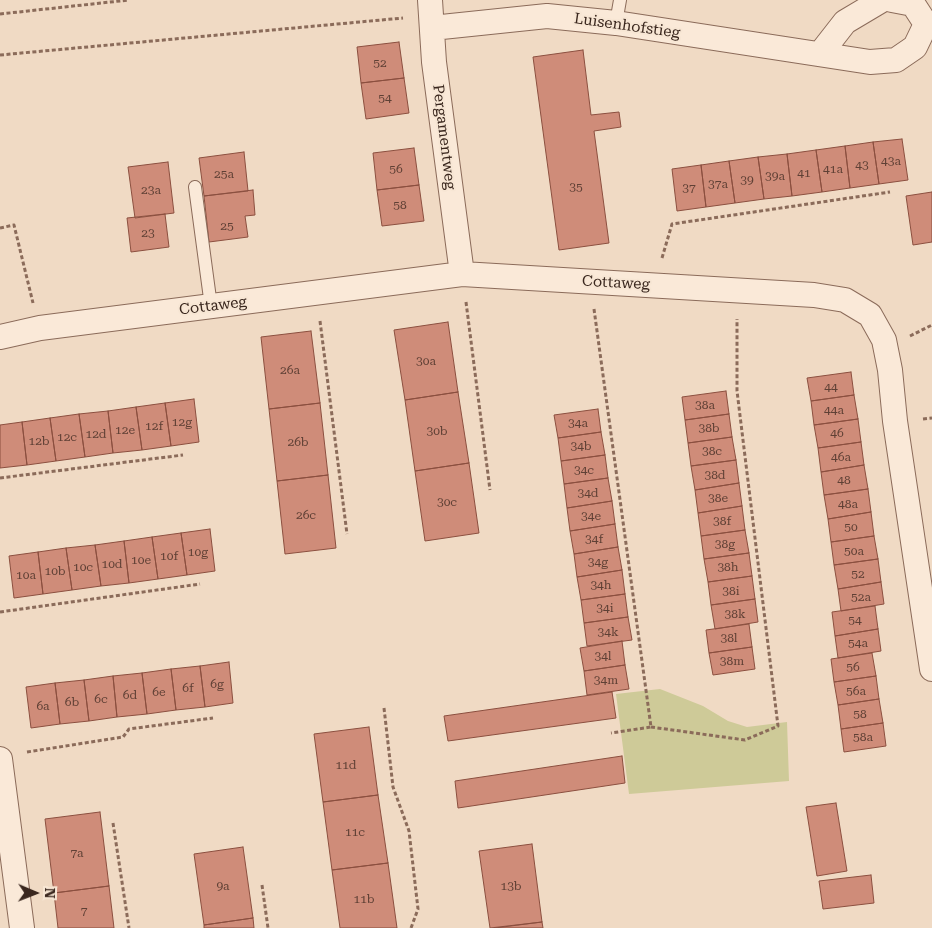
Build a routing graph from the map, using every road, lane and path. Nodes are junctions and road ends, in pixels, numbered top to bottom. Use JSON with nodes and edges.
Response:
{"nodes":[{"id":1,"x":129,"y":0,"type":"edge"},
{"id":2,"x":882,"y":0,"type":"edge"},
{"id":3,"x":892,"y":0,"type":"edge"},
{"id":4,"x":618,"y":11,"type":"edge"},
{"id":5,"x":0,"y":14,"type":"edge"},
{"id":6,"x":431,"y":14,"type":"edge"},
{"id":7,"x":820,"y":54,"type":"junction"},
{"id":8,"x":0,"y":55,"type":"edge"},
{"id":9,"x":195,"y":187,"type":"dead end"},
{"id":10,"x":890,"y":192,"type":"dead end"},
{"id":11,"x":0,"y":228,"type":"edge"},
{"id":12,"x":462,"y":274,"type":"junction"},
{"id":13,"x":590,"y":282,"type":"junction"},
{"id":14,"x":654,"y":286,"type":"junction"},
{"id":15,"x":737,"y":291,"type":"junction"},
{"id":16,"x":317,"y":293,"type":"junction"},
{"id":17,"x":211,"y":306,"type":"junction"},
{"id":18,"x":40,"y":328,"type":"junction"},
{"id":19,"x":0,"y":337,"type":"edge"},
{"id":20,"x":184,"y":455,"type":"dead end"},
{"id":21,"x":0,"y":478,"type":"edge"},
{"id":22,"x":490,"y":490,"type":"dead end"},
{"id":23,"x":347,"y":534,"type":"dead end"},
{"id":24,"x":200,"y":584,"type":"dead end"},
{"id":25,"x":0,"y":612,"type":"edge"},
{"id":26,"x":932,"y":669,"type":"edge"},
{"id":27,"x":384,"y":708,"type":"dead end"},
{"id":28,"x":213,"y":718,"type":"dead end"},
{"id":29,"x":651,"y":727,"type":"junction"},
{"id":30,"x":611,"y":733,"type":"dead end"},
{"id":31,"x":9,"y":756,"type":"edge"},
{"id":32,"x":113,"y":823,"type":"dead end"},
{"id":33,"x":262,"y":885,"type":"dead end"},
{"id":34,"x":22,"y":928,"type":"edge"},
{"id":35,"x":129,"y":928,"type":"edge"},
{"id":36,"x":268,"y":928,"type":"edge"},
{"id":37,"x":411,"y":928,"type":"edge"}],
"edges":[{"from":1,"to":5,"type":"path"},
{"from":2,"to":7,"type":"street"},
{"from":3,"to":7,"type":"street","name":"Luisenhofstieg"},
{"from":4,"to":6,"type":"street","name":"Luisenhofstieg"},
{"from":4,"to":7,"type":"street","name":"Luisenhofstieg"},
{"from":6,"to":8,"type":"path"},
{"from":6,"to":12,"type":"street","name":"Pergamentweg"},
{"from":9,"to":17,"type":"lane"},
{"from":10,"to":14,"type":"path"},
{"from":11,"to":18,"type":"path"},
{"from":12,"to":13,"type":"street","name":"Cottaweg"},
{"from":12,"to":16,"type":"street","name":"Cottaweg"},
{"from":12,"to":22,"type":"path"},
{"from":13,"to":14,"type":"street","name":"Cottaweg"},
{"from":13,"to":29,"type":"path"},
{"from":14,"to":15,"type":"street","name":"Cottaweg"},
{"from":15,"to":26,"type":"street","name":"Cottaweg"},
{"from":15,"to":29,"type":"path"},
{"from":16,"to":17,"type":"street","name":"Cottaweg"},
{"from":16,"to":23,"type":"path"},
{"from":17,"to":18,"type":"street","name":"Cottaweg"},
{"from":18,"to":19,"type":"street","name":"Cottaweg"},
{"from":20,"to":21,"type":"path"},
{"from":24,"to":25,"type":"path"},
{"from":27,"to":37,"type":"path"},
{"from":28,"to":31,"type":"path"},
{"from":29,"to":30,"type":"path"},
{"from":31,"to":34,"type":"street"},
{"from":32,"to":35,"type":"path"},
{"from":33,"to":36,"type":"path"}]}
